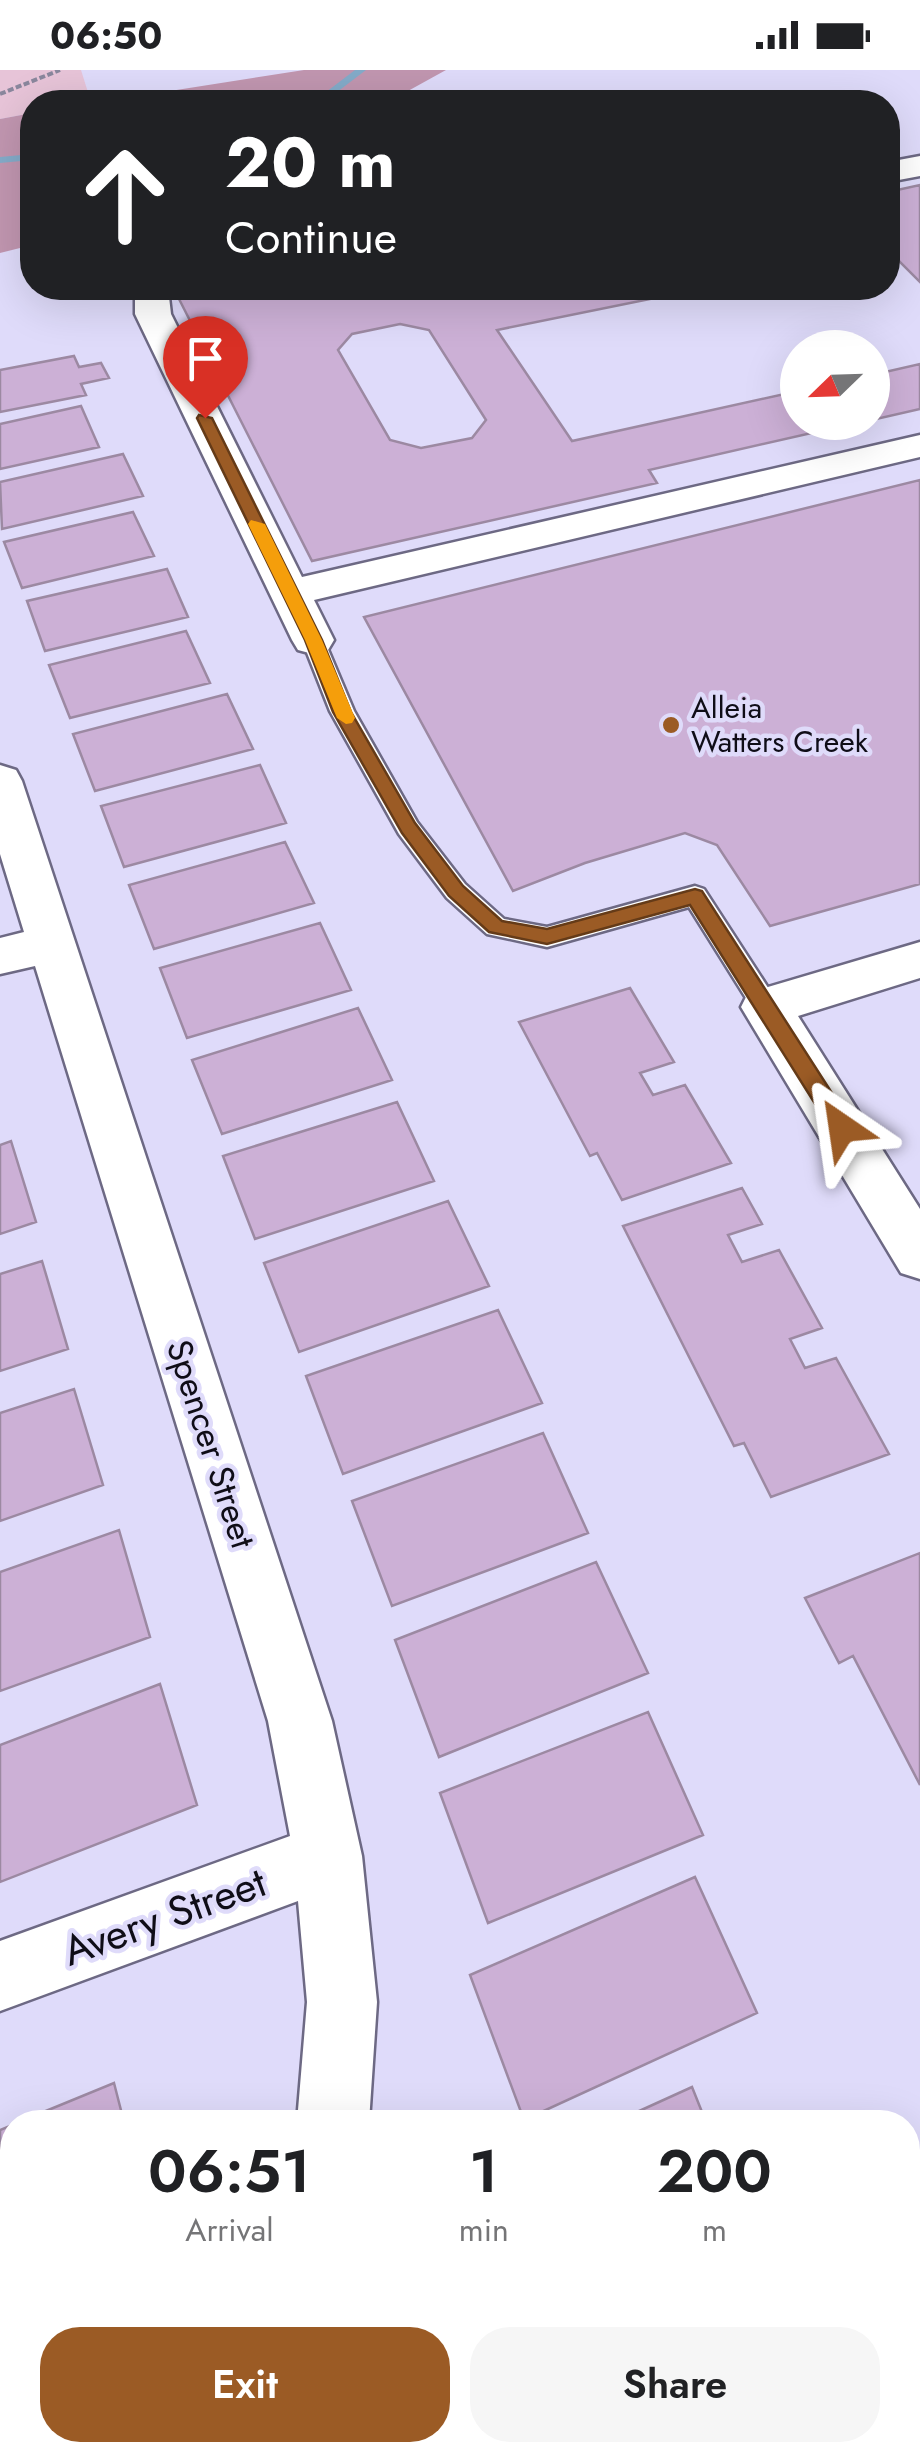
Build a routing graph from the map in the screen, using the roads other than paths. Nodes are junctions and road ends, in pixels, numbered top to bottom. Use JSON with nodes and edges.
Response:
{"nodes":[{"id":1,"x":152,"y":300,"type":"edge"},
{"id":2,"x":920,"y":446,"type":"edge"},
{"id":3,"x":290,"y":593,"type":"junction"},
{"id":4,"x":313,"y":640,"type":"joint"},
{"id":5,"x":0,"y":781,"type":"edge"},
{"id":6,"x":25,"y":950,"type":"edge"},
{"id":7,"x":920,"y":960,"type":"edge"},
{"id":8,"x":766,"y":1007,"type":"junction"},
{"id":9,"x":920,"y":1256,"type":"edge"},
{"id":10,"x":328,"y":1856,"type":"junction"},
{"id":11,"x":0,"y":1976,"type":"edge"},
{"id":12,"x":334,"y":2110,"type":"edge"}],
"edges":[{"from":1,"to":3,"type":"street"},
{"from":2,"to":3,"type":"street"},
{"from":3,"to":4,"type":"street"},
{"from":4,"to":8,"type":"lane"},
{"from":5,"to":6,"type":"street","name":"Spencer Street"},
{"from":6,"to":10,"type":"street","name":"Spencer Street"},
{"from":7,"to":8,"type":"street"},
{"from":8,"to":9,"type":"street"},
{"from":10,"to":11,"type":"street","name":"Avery Street"},
{"from":10,"to":12,"type":"street","name":"Spencer Street"}]}
